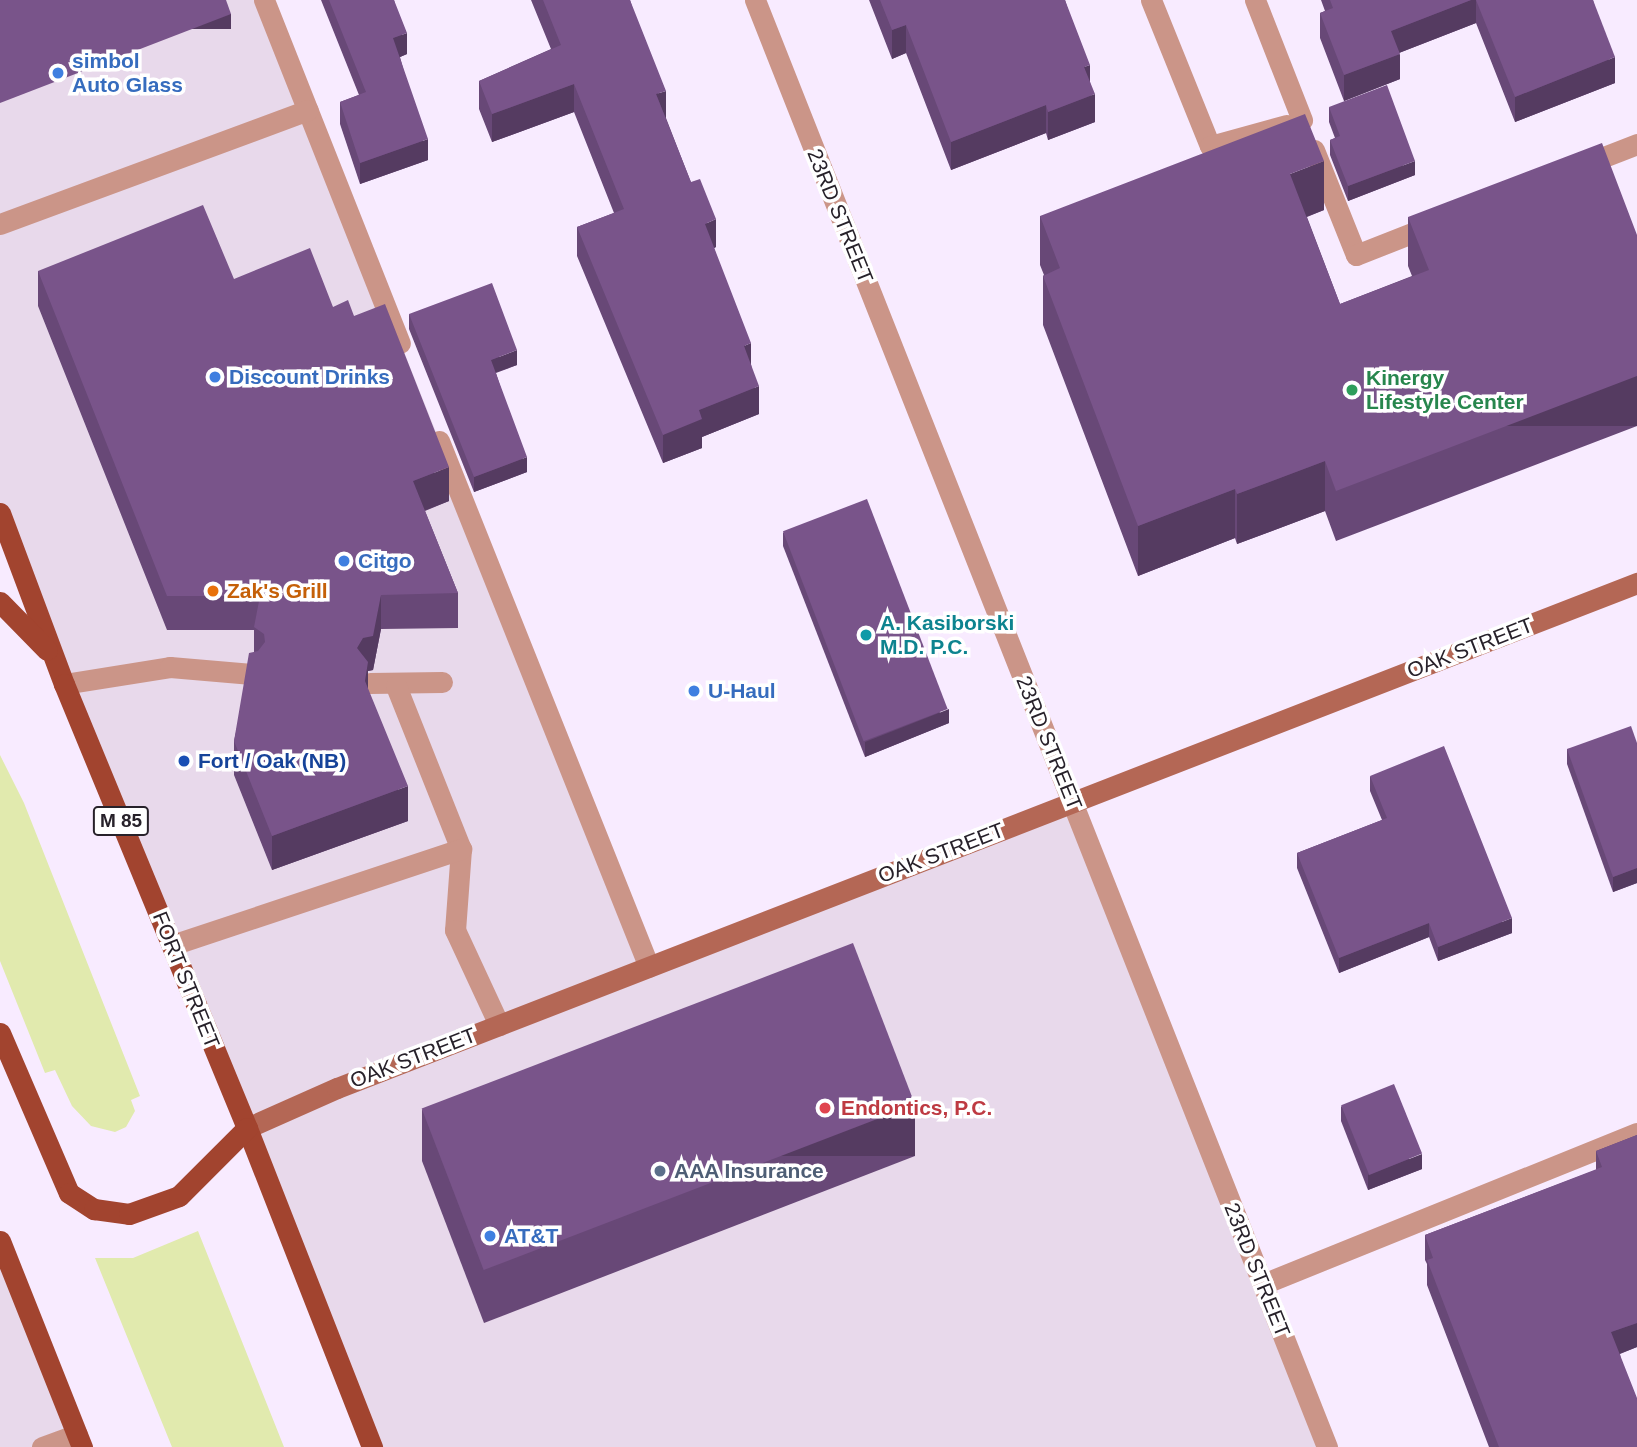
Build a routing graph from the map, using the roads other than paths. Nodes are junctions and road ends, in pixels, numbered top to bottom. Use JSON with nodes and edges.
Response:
{"nodes":[{"id":1,"x":264,"y":0,"type":"edge"},
{"id":2,"x":755,"y":0,"type":"edge"},
{"id":3,"x":1151,"y":0,"type":"edge"},
{"id":4,"x":1255,"y":0,"type":"edge"},
{"id":5,"x":308,"y":110,"type":"junction"},
{"id":6,"x":1303,"y":120,"type":"junction"},
{"id":7,"x":1637,"y":144,"type":"edge"},
{"id":8,"x":1560,"y":174,"type":"edge"},
{"id":9,"x":1458,"y":215,"type":"edge"},
{"id":10,"x":0,"y":223,"type":"edge"},
{"id":11,"x":410,"y":368,"type":"edge"},
{"id":12,"x":430,"y":420,"type":"edge"},
{"id":13,"x":0,"y":513,"type":"edge"},
{"id":14,"x":1637,"y":583,"type":"edge"},
{"id":15,"x":0,"y":602,"type":"edge"},
{"id":16,"x":54,"y":656,"type":"junction"},
{"id":17,"x":252,"y":674,"type":"edge"},
{"id":18,"x":442,"y":681,"type":"dead end"},
{"id":19,"x":64,"y":684,"type":"junction"},
{"id":20,"x":370,"y":684,"type":"edge"},
{"id":21,"x":396,"y":686,"type":"junction"},
{"id":22,"x":1072,"y":802,"type":"junction"},
{"id":23,"x":461,"y":849,"type":"junction"},
{"id":24,"x":172,"y":945,"type":"junction"},
{"id":25,"x":649,"y":967,"type":"junction"},
{"id":26,"x":499,"y":1025,"type":"junction"},
{"id":27,"x":0,"y":1033,"type":"edge"},
{"id":28,"x":247,"y":1128,"type":"junction"},
{"id":29,"x":1637,"y":1133,"type":"edge"},
{"id":30,"x":0,"y":1241,"type":"edge"},
{"id":31,"x":1263,"y":1284,"type":"junction"},
{"id":32,"x":80,"y":1440,"type":"edge"},
{"id":33,"x":42,"y":1447,"type":"edge"},
{"id":34,"x":372,"y":1447,"type":"edge"},
{"id":35,"x":1327,"y":1447,"type":"edge"}],
"edges":[{"from":1,"to":5,"type":"street"},
{"from":2,"to":22,"type":"street","name":"23RD STREET"},
{"from":3,"to":6,"type":"street"},
{"from":4,"to":6,"type":"street"},
{"from":5,"to":10,"type":"street"},
{"from":5,"to":11,"type":"street"},
{"from":6,"to":9,"type":"street"},
{"from":7,"to":8,"type":"street"},
{"from":12,"to":25,"type":"street"},
{"from":13,"to":16,"type":"main road","name":"FORT STREET","number":"M 85"},
{"from":14,"to":22,"type":"street","name":"OAK STREET"},
{"from":15,"to":16,"type":"main road"},
{"from":16,"to":19,"type":"main road","name":"FORT STREET","number":"M 85"},
{"from":17,"to":19,"type":"street"},
{"from":18,"to":21,"type":"street"},
{"from":19,"to":24,"type":"main road","name":"FORT STREET","number":"M 85"},
{"from":20,"to":21,"type":"street"},
{"from":21,"to":23,"type":"street"},
{"from":22,"to":25,"type":"street","name":"OAK STREET"},
{"from":22,"to":31,"type":"street","name":"23RD STREET"},
{"from":23,"to":24,"type":"street"},
{"from":23,"to":26,"type":"street"},
{"from":24,"to":28,"type":"main road","name":"FORT STREET","number":"M 85"},
{"from":25,"to":26,"type":"street","name":"OAK STREET"},
{"from":26,"to":28,"type":"street","name":"OAK STREET"},
{"from":27,"to":28,"type":"main road"},
{"from":28,"to":34,"type":"main road","name":"FORT STREET","number":"M 85"},
{"from":29,"to":31,"type":"street"},
{"from":30,"to":32,"type":"main road"},
{"from":31,"to":35,"type":"street","name":"23RD STREET"},
{"from":32,"to":33,"type":"street"}]}
